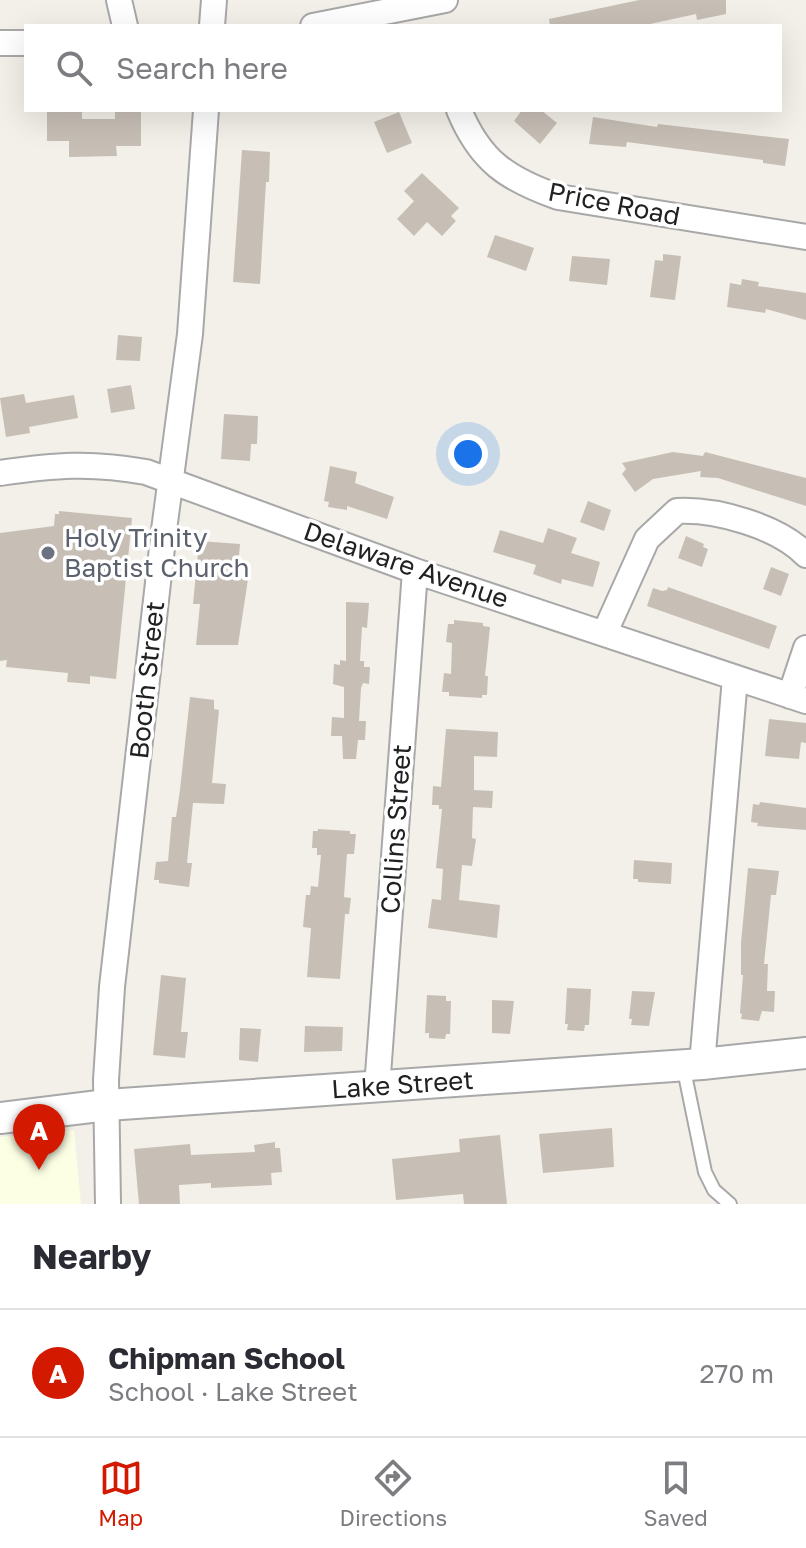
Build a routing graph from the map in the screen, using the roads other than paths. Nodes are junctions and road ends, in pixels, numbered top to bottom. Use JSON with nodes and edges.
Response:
{"nodes":[{"id":1,"x":119,"y":0,"type":"edge"},
{"id":2,"x":214,"y":0,"type":"edge"},
{"id":3,"x":437,"y":10,"type":"edge"},
{"id":4,"x":125,"y":24,"type":"edge"},
{"id":5,"x":212,"y":24,"type":"edge"},
{"id":6,"x":328,"y":24,"type":"edge"},
{"id":7,"x":0,"y":43,"type":"edge"},
{"id":8,"x":24,"y":43,"type":"edge"},
{"id":9,"x":206,"y":112,"type":"edge"},
{"id":10,"x":460,"y":112,"type":"edge"},
{"id":11,"x":806,"y":237,"type":"edge"},
{"id":12,"x":0,"y":473,"type":"edge"},
{"id":13,"x":172,"y":482,"type":"junction"},
{"id":14,"x":806,"y":555,"type":"edge"},
{"id":15,"x":415,"y":571,"type":"junction"},
{"id":16,"x":605,"y":632,"type":"junction"},
{"id":17,"x":806,"y":648,"type":"edge"},
{"id":18,"x":735,"y":678,"type":"junction"},
{"id":19,"x":798,"y":698,"type":"edge"},
{"id":20,"x":806,"y":1053,"type":"edge"},
{"id":21,"x":693,"y":1065,"type":"junction"},
{"id":22,"x":377,"y":1088,"type":"junction"},
{"id":23,"x":107,"y":1105,"type":"junction"},
{"id":24,"x":0,"y":1118,"type":"edge"},
{"id":25,"x":108,"y":1204,"type":"edge"},
{"id":26,"x":730,"y":1204,"type":"edge"}],
"edges":[{"from":1,"to":4,"type":"street"},
{"from":2,"to":5,"type":"street"},
{"from":3,"to":6,"type":"street"},
{"from":7,"to":8,"type":"street"},
{"from":9,"to":13,"type":"street","name":"Booth Street"},
{"from":10,"to":11,"type":"street","name":"Price Road"},
{"from":12,"to":13,"type":"street","name":"Delaware Avenue"},
{"from":13,"to":15,"type":"street","name":"Delaware Avenue"},
{"from":13,"to":23,"type":"street","name":"Booth Street"},
{"from":14,"to":16,"type":"street"},
{"from":15,"to":16,"type":"street","name":"Delaware Avenue"},
{"from":15,"to":22,"type":"street","name":"Collins Street"},
{"from":16,"to":18,"type":"street","name":"Delaware Avenue"},
{"from":17,"to":19,"type":"street"},
{"from":18,"to":19,"type":"street","name":"Delaware Avenue"},
{"from":18,"to":21,"type":"street"},
{"from":20,"to":21,"type":"street","name":"Lake Street"},
{"from":21,"to":22,"type":"street","name":"Lake Street"},
{"from":21,"to":26,"type":"lane"},
{"from":22,"to":23,"type":"street","name":"Lake Street"},
{"from":23,"to":24,"type":"street","name":"Lake Street"},
{"from":23,"to":25,"type":"street","name":"Booth Street"}]}
